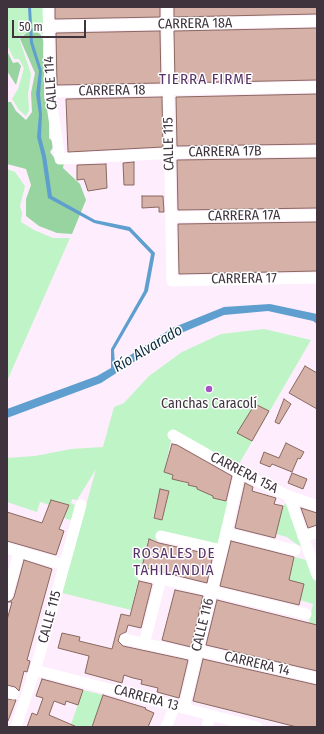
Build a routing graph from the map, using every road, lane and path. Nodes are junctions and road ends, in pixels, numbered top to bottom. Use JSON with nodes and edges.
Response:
{"nodes":[{"id":1,"x":48,"y":7,"type":"edge"},
{"id":2,"x":167,"y":7,"type":"edge"},
{"id":3,"x":317,"y":21,"type":"edge"},
{"id":4,"x":168,"y":24,"type":"junction"},
{"id":5,"x":48,"y":26,"type":"junction"},
{"id":6,"x":317,"y":86,"type":"edge"},
{"id":7,"x":169,"y":90,"type":"junction"},
{"id":8,"x":50,"y":92,"type":"junction"},
{"id":9,"x":317,"y":150,"type":"edge"},
{"id":10,"x":170,"y":153,"type":"junction"},
{"id":11,"x":60,"y":159,"type":"joint"},
{"id":12,"x":317,"y":214,"type":"edge"},
{"id":13,"x":171,"y":217,"type":"junction"},
{"id":14,"x":317,"y":278,"type":"edge"},
{"id":15,"x":172,"y":281,"type":"joint"},
{"id":16,"x":173,"y":435,"type":"dead end"},
{"id":17,"x":240,"y":473,"type":"junction"},
{"id":18,"x":289,"y":496,"type":"junction"},
{"id":19,"x":81,"y":505,"type":"dead end"},
{"id":20,"x":317,"y":506,"type":"edge"},
{"id":21,"x":317,"y":532,"type":"edge"},
{"id":22,"x":226,"y":533,"type":"junction"},
{"id":23,"x":161,"y":536,"type":"dead end"},
{"id":24,"x":303,"y":537,"type":"junction"},
{"id":25,"x":7,"y":548,"type":"edge"},
{"id":26,"x":222,"y":550,"type":"junction"},
{"id":27,"x":296,"y":550,"type":"dead end"},
{"id":28,"x":19,"y":552,"type":"junction"},
{"id":29,"x":64,"y":565,"type":"junction"},
{"id":30,"x":141,"y":574,"type":"dead end"},
{"id":31,"x":317,"y":575,"type":"edge"},
{"id":32,"x":161,"y":579,"type":"junction"},
{"id":33,"x":212,"y":592,"type":"junction"},
{"id":34,"x":7,"y":596,"type":"edge"},
{"id":35,"x":306,"y":614,"type":"dead end"},
{"id":36,"x":125,"y":638,"type":"dead end"},
{"id":37,"x":144,"y":644,"type":"junction"},
{"id":38,"x":197,"y":652,"type":"junction"},
{"id":39,"x":35,"y":670,"type":"junction"},
{"id":40,"x":317,"y":678,"type":"edge"},
{"id":41,"x":179,"y":707,"type":"junction"},
{"id":42,"x":210,"y":715,"type":"junction"},
{"id":43,"x":16,"y":727,"type":"edge"},
{"id":44,"x":166,"y":727,"type":"edge"},
{"id":45,"x":207,"y":727,"type":"edge"},
{"id":46,"x":257,"y":727,"type":"edge"}],
"edges":[{"from":1,"to":5,"type":"street","name":"CALLE 114"},
{"from":2,"to":4,"type":"street","name":"CALLE 115"},
{"from":3,"to":4,"type":"street","name":"CARRERA 18A"},
{"from":4,"to":5,"type":"street","name":"CARRERA 18A"},
{"from":4,"to":7,"type":"street","name":"CALLE 115"},
{"from":5,"to":8,"type":"street","name":"CALLE 114"},
{"from":6,"to":7,"type":"street","name":"CARRERA 18"},
{"from":7,"to":8,"type":"street","name":"CARRERA 18"},
{"from":7,"to":10,"type":"street","name":"CALLE 115"},
{"from":8,"to":11,"type":"street","name":"CALLE 114"},
{"from":9,"to":10,"type":"street","name":"CARRERA 17B"},
{"from":10,"to":11,"type":"street","name":"CARRERA 17B"},
{"from":10,"to":13,"type":"street","name":"CALLE 115"},
{"from":12,"to":13,"type":"street","name":"CARRERA 17A"},
{"from":13,"to":15,"type":"street","name":"CALLE 115"},
{"from":14,"to":15,"type":"street","name":"CARRERA 17"},
{"from":16,"to":17,"type":"street","name":"CARRERA 15A"},
{"from":17,"to":18,"type":"street","name":"CARRERA 15A"},
{"from":17,"to":22,"type":"street","name":"CALLE 116"},
{"from":18,"to":20,"type":"street","name":"CARRERA 15A"},
{"from":18,"to":24,"type":"street"},
{"from":19,"to":29,"type":"street","name":"CALLE 115"},
{"from":21,"to":24,"type":"street"},
{"from":22,"to":26,"type":"street","name":"CALLE 116"},
{"from":22,"to":27,"type":"street"},
{"from":23,"to":26,"type":"street"},
{"from":24,"to":31,"type":"street"},
{"from":25,"to":28,"type":"street"},
{"from":26,"to":33,"type":"street","name":"CALLE 116"},
{"from":28,"to":29,"type":"street"},
{"from":28,"to":34,"type":"street"},
{"from":29,"to":39,"type":"street","name":"CALLE 115"},
{"from":30,"to":32,"type":"street"},
{"from":32,"to":33,"type":"street"},
{"from":32,"to":37,"type":"street"},
{"from":33,"to":35,"type":"street"},
{"from":33,"to":38,"type":"street","name":"CALLE 116"},
{"from":36,"to":37,"type":"street","name":"CARRERA 14"},
{"from":37,"to":38,"type":"street","name":"CARRERA 14"},
{"from":38,"to":40,"type":"street","name":"CARRERA 14"},
{"from":38,"to":41,"type":"street","name":"CALLE 116"},
{"from":39,"to":41,"type":"street","name":"CARRERA 13"},
{"from":39,"to":43,"type":"street","name":"CALLE 115"},
{"from":41,"to":42,"type":"street","name":"CARRERA 13"},
{"from":41,"to":44,"type":"street","name":"CALLE 116"},
{"from":42,"to":45,"type":"street"},
{"from":42,"to":46,"type":"street","name":"CARRERA 13"}]}
